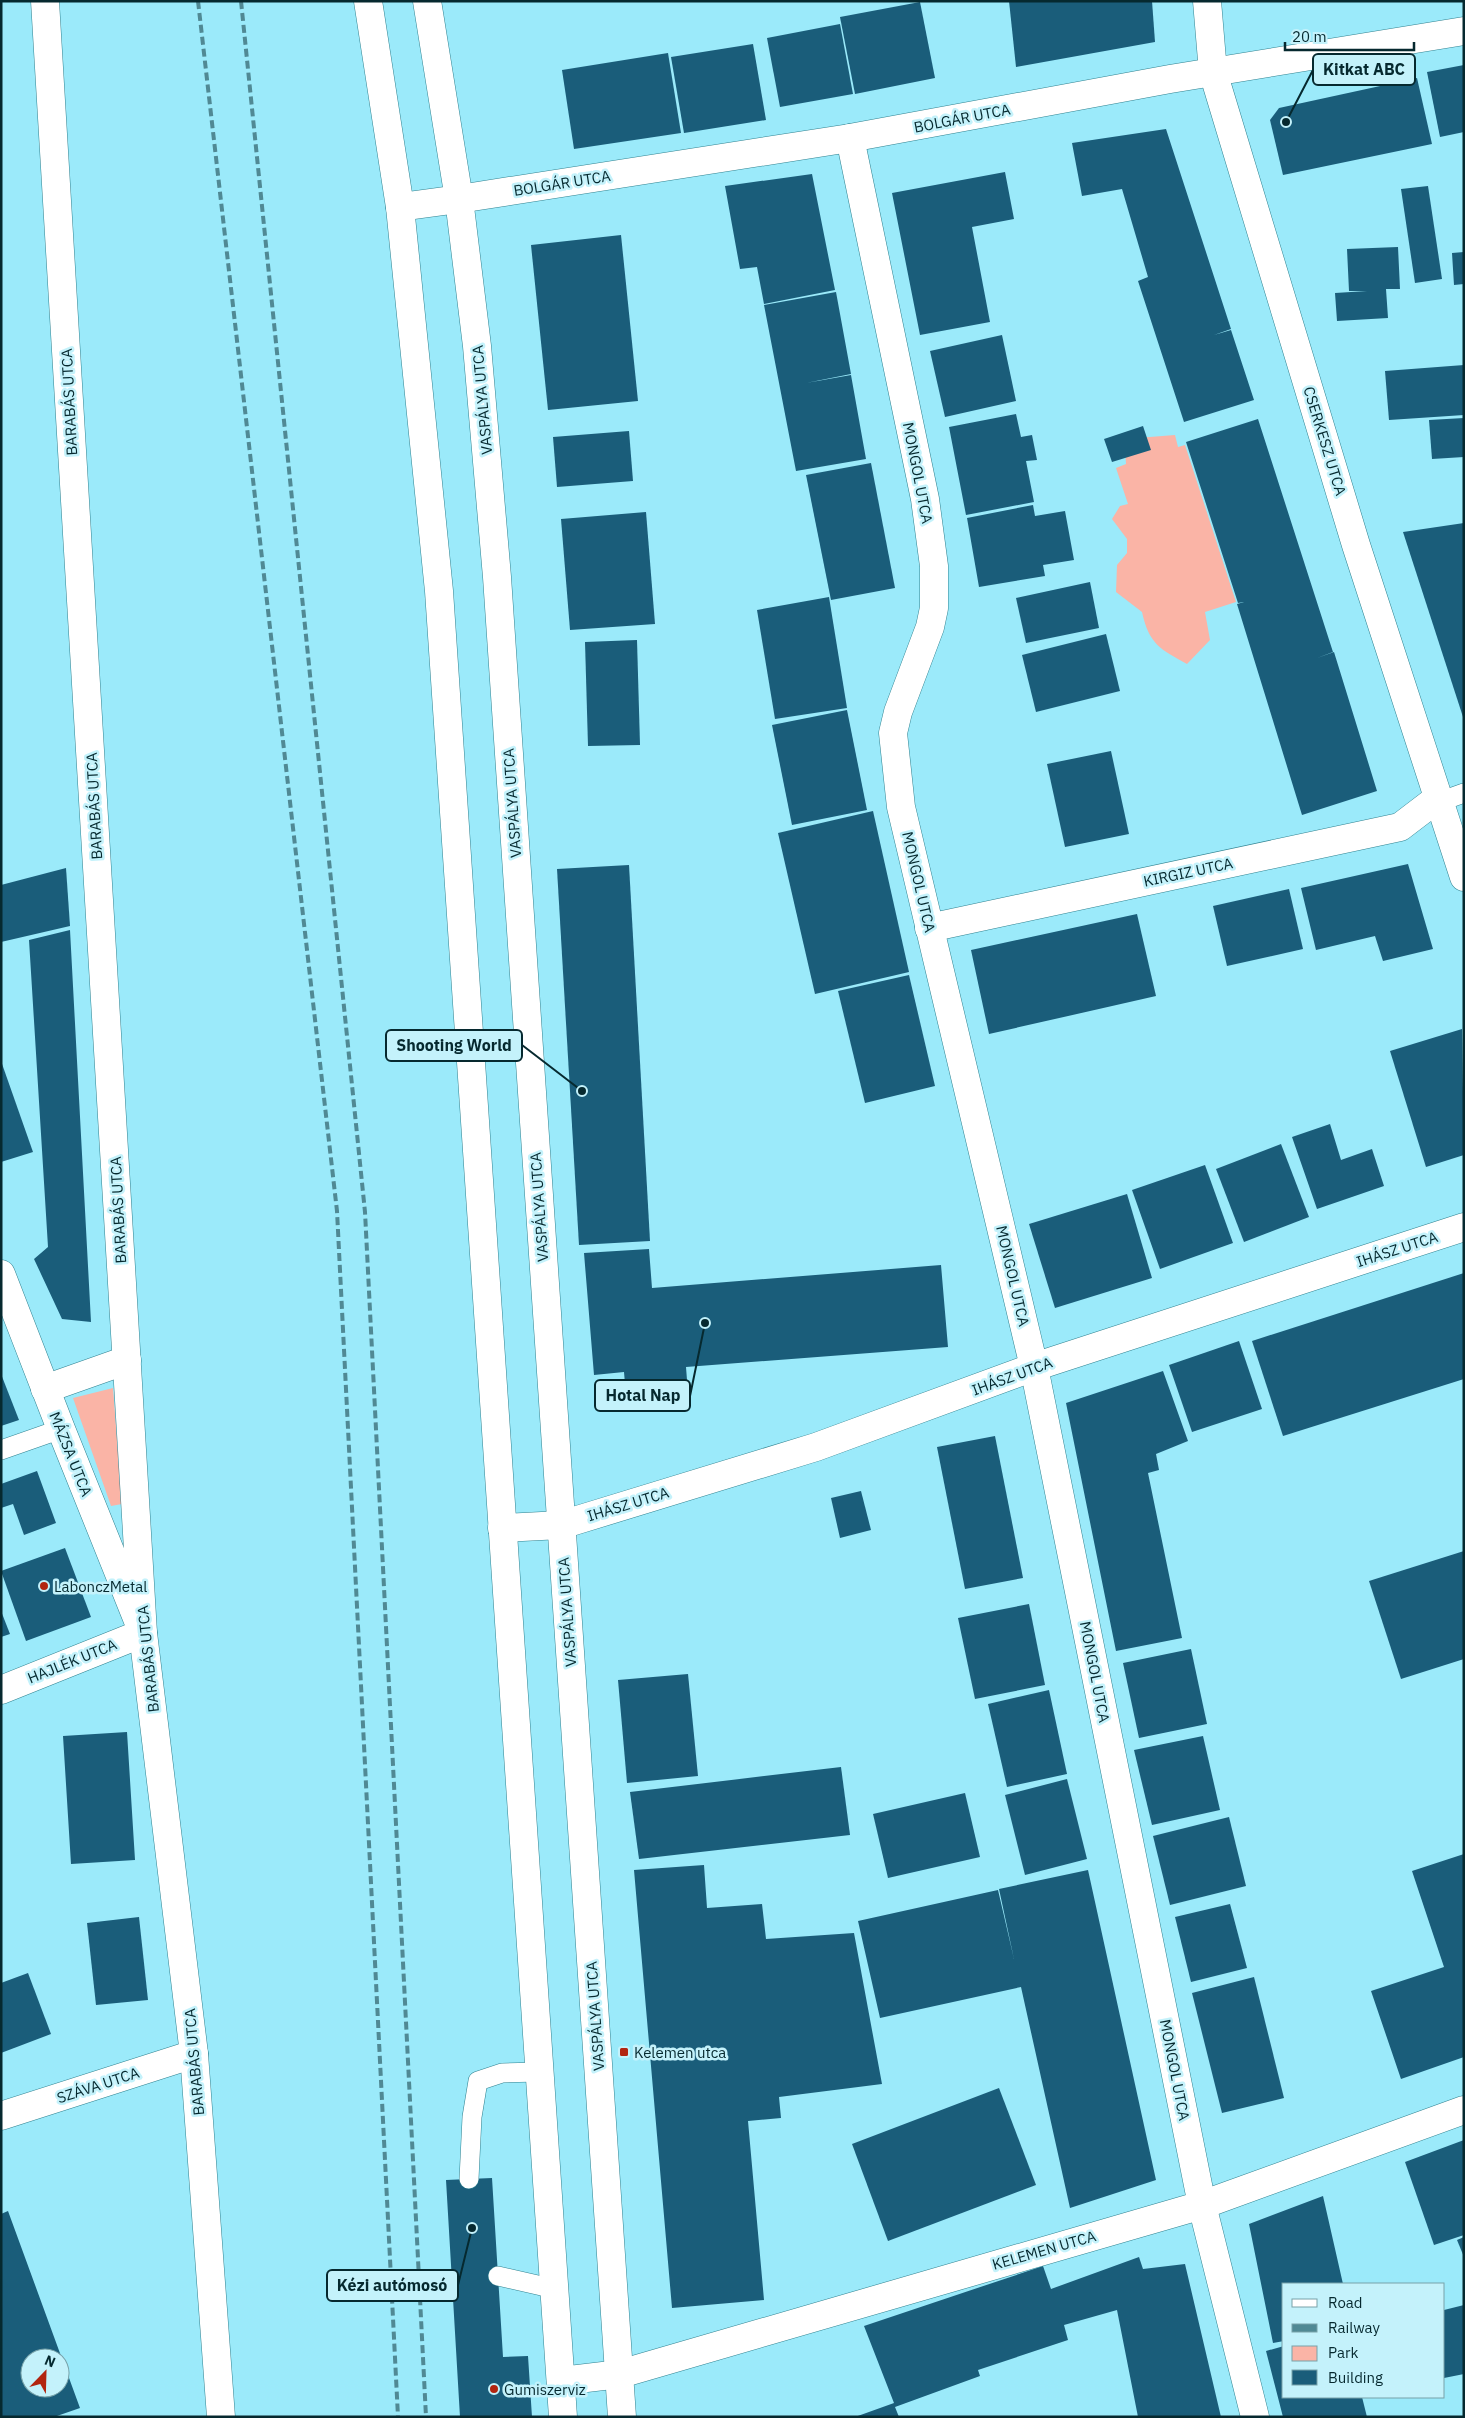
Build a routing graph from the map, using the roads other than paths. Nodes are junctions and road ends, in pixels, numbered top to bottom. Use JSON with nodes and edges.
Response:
{"nodes":[{"id":1,"x":45,"y":1,"type":"edge"},
{"id":2,"x":368,"y":1,"type":"edge"},
{"id":3,"x":427,"y":1,"type":"edge"},
{"id":4,"x":1207,"y":1,"type":"edge"},
{"id":5,"x":1464,"y":31,"type":"edge"},
{"id":6,"x":1213,"y":72,"type":"junction"},
{"id":7,"x":850,"y":138,"type":"junction"},
{"id":8,"x":459,"y":199,"type":"junction"},
{"id":9,"x":400,"y":207,"type":"junction"},
{"id":10,"x":1447,"y":798,"type":"edge"},
{"id":11,"x":1464,"y":876,"type":"edge"},
{"id":12,"x":929,"y":928,"type":"junction"},
{"id":13,"x":1464,"y":1227,"type":"edge"},
{"id":14,"x":1,"y":1274,"type":"edge"},
{"id":15,"x":128,"y":1360,"type":"junction"},
{"id":16,"x":1034,"y":1367,"type":"junction"},
{"id":17,"x":45,"y":1389,"type":"junction"},
{"id":18,"x":61,"y":1429,"type":"junction"},
{"id":19,"x":1,"y":1450,"type":"edge"},
{"id":20,"x":561,"y":1525,"type":"junction"},
{"id":21,"x":502,"y":1528,"type":"junction"},
{"id":22,"x":143,"y":1633,"type":"junction"},
{"id":23,"x":1,"y":1690,"type":"edge"},
{"id":24,"x":194,"y":2054,"type":"junction"},
{"id":25,"x":540,"y":2072,"type":"junction"},
{"id":26,"x":1464,"y":2110,"type":"edge"},
{"id":27,"x":1,"y":2116,"type":"edge"},
{"id":28,"x":469,"y":2179,"type":"dead end"},
{"id":29,"x":1202,"y":2204,"type":"junction"},
{"id":30,"x":498,"y":2276,"type":"dead end"},
{"id":31,"x":554,"y":2289,"type":"junction"},
{"id":32,"x":620,"y":2374,"type":"junction"},
{"id":33,"x":561,"y":2381,"type":"junction"},
{"id":34,"x":221,"y":2417,"type":"edge"},
{"id":35,"x":564,"y":2417,"type":"edge"},
{"id":36,"x":622,"y":2417,"type":"edge"},
{"id":37,"x":1254,"y":2417,"type":"edge"}],
"edges":[{"from":1,"to":15,"type":"street","name":"BARABÁS UTCA"},
{"from":2,"to":9,"type":"street"},
{"from":3,"to":8,"type":"street","name":"VASPÁLYA UTCA"},
{"from":4,"to":6,"type":"street","name":"CSERKESZ UTCA"},
{"from":5,"to":6,"type":"street","name":"BOLGÁR UTCA"},
{"from":6,"to":7,"type":"street","name":"BOLGÁR UTCA"},
{"from":6,"to":10,"type":"street","name":"CSERKESZ UTCA"},
{"from":7,"to":8,"type":"street","name":"BOLGÁR UTCA"},
{"from":7,"to":12,"type":"street","name":"MONGOL UTCA"},
{"from":8,"to":9,"type":"street","name":"BOLGÁR UTCA"},
{"from":8,"to":20,"type":"street","name":"VASPÁLYA UTCA"},
{"from":9,"to":21,"type":"street"},
{"from":10,"to":11,"type":"street","name":"CSERKESZ UTCA"},
{"from":10,"to":12,"type":"street","name":"KIRGIZ UTCA"},
{"from":12,"to":16,"type":"street","name":"MONGOL UTCA"},
{"from":13,"to":16,"type":"street","name":"IHÁSZ UTCA"},
{"from":14,"to":17,"type":"street","name":"MÁZSA UTCA"},
{"from":15,"to":17,"type":"street"},
{"from":15,"to":22,"type":"street","name":"BARABÁS UTCA"},
{"from":16,"to":20,"type":"street","name":"IHÁSZ UTCA"},
{"from":16,"to":29,"type":"street","name":"MONGOL UTCA"},
{"from":17,"to":18,"type":"street","name":"MÁZSA UTCA"},
{"from":18,"to":19,"type":"lane"},
{"from":18,"to":22,"type":"street","name":"MÁZSA UTCA"},
{"from":20,"to":21,"type":"street","name":"IHÁSZ UTCA"},
{"from":20,"to":32,"type":"street","name":"VASPÁLYA UTCA"},
{"from":21,"to":25,"type":"street"},
{"from":22,"to":23,"type":"street","name":"HAJLÉK UTCA"},
{"from":22,"to":24,"type":"street","name":"BARABÁS UTCA"},
{"from":24,"to":27,"type":"street","name":"SZÁVA UTCA"},
{"from":24,"to":34,"type":"street","name":"BARABÁS UTCA"},
{"from":25,"to":28,"type":"lane"},
{"from":25,"to":31,"type":"street"},
{"from":26,"to":29,"type":"street","name":"KELEMEN UTCA"},
{"from":29,"to":32,"type":"street","name":"KELEMEN UTCA"},
{"from":29,"to":37,"type":"street","name":"MONGOL UTCA"},
{"from":30,"to":31,"type":"lane"},
{"from":31,"to":33,"type":"street"},
{"from":32,"to":33,"type":"street","name":"KELEMEN UTCA"},
{"from":32,"to":36,"type":"street","name":"VASPÁLYA UTCA"},
{"from":33,"to":35,"type":"street"}]}
